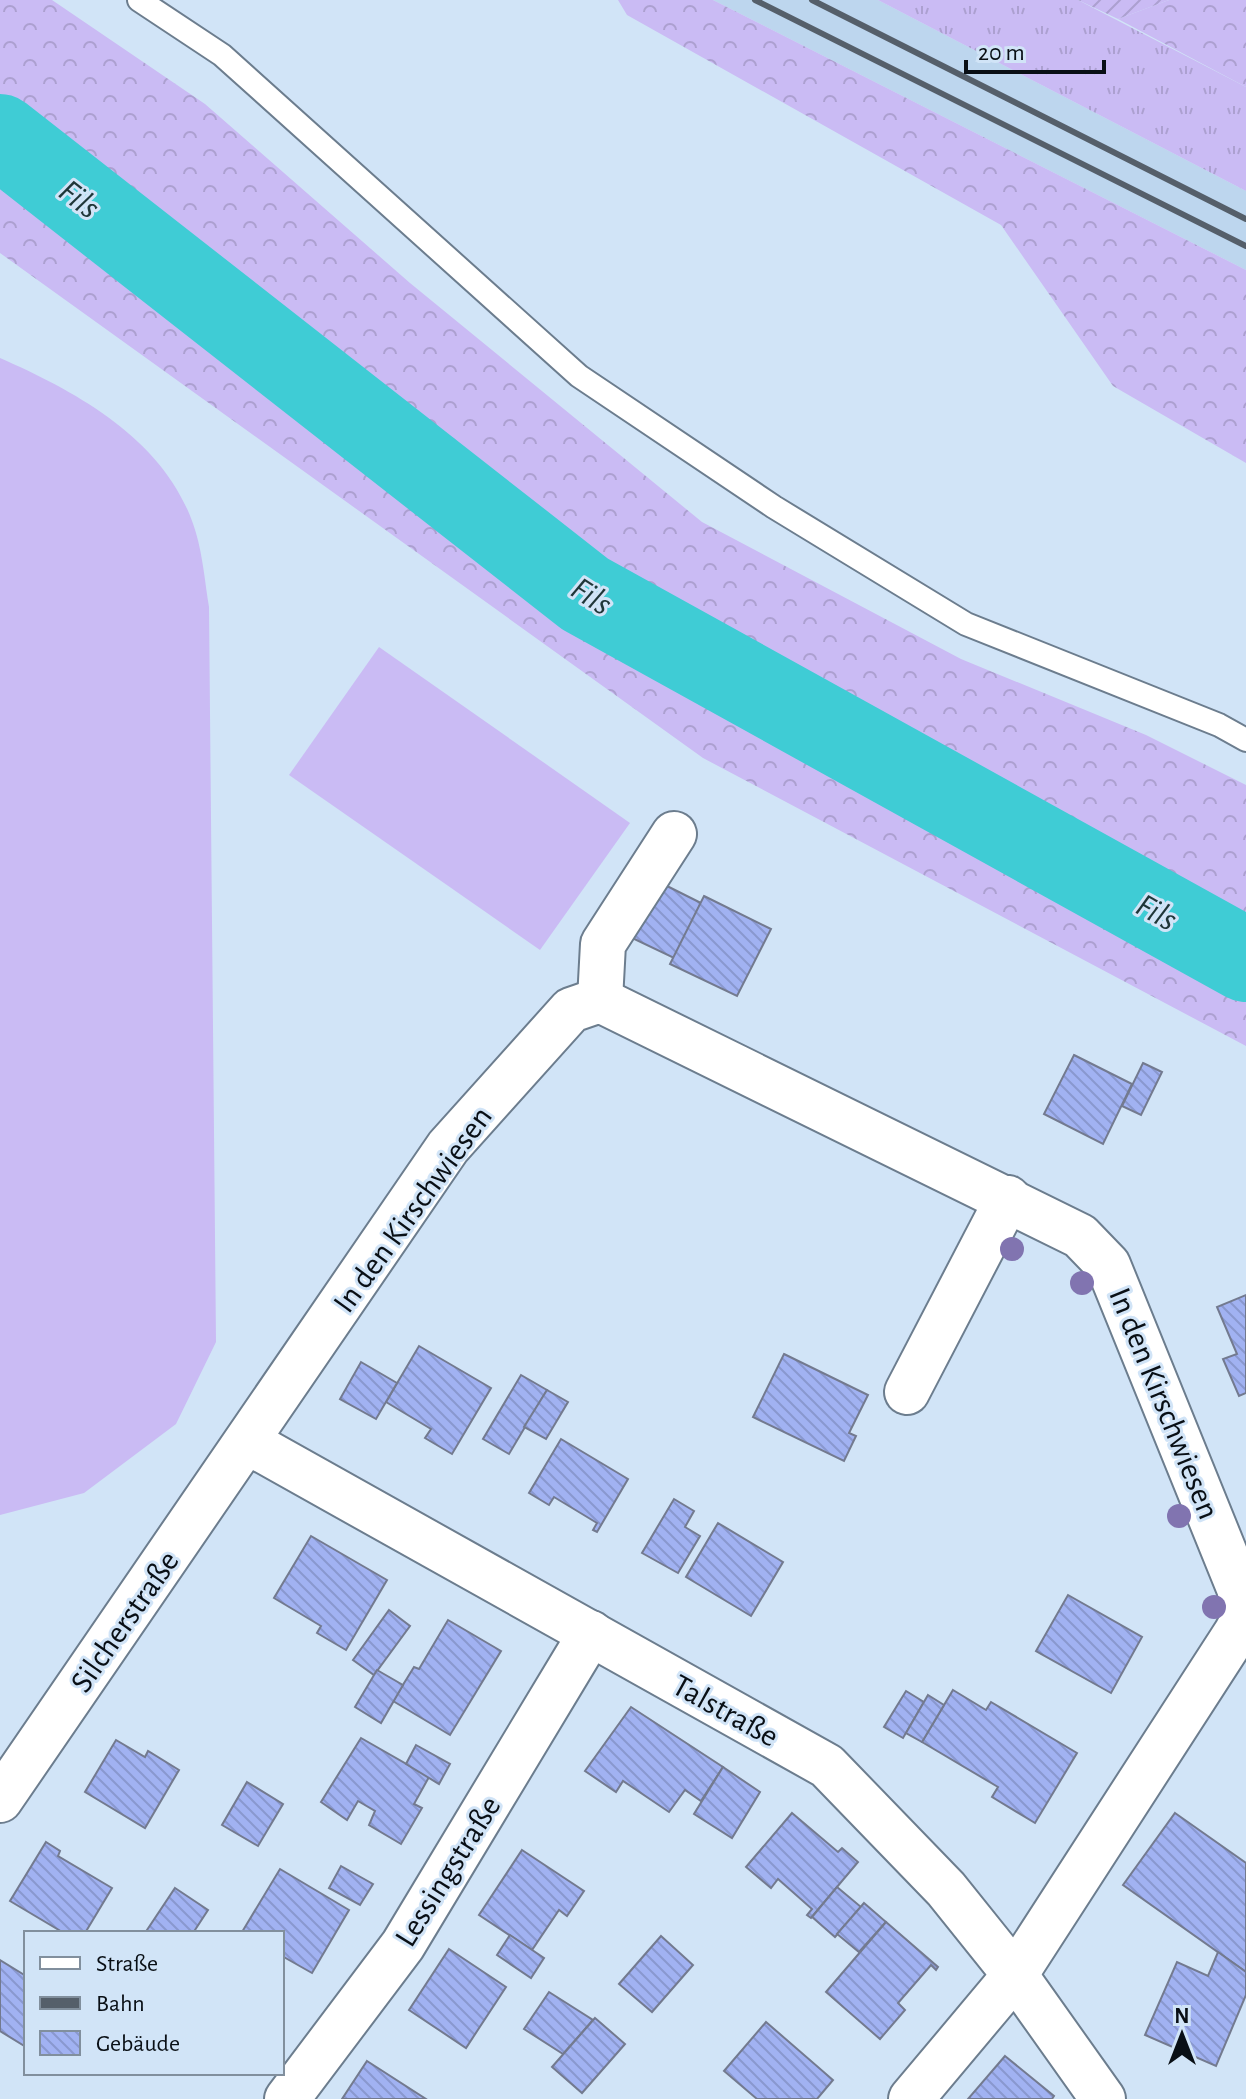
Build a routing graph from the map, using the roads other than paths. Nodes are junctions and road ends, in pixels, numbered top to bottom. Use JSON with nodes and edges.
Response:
{"nodes":[{"id":1,"x":139,"y":0,"type":"edge"},
{"id":2,"x":1246,"y":740,"type":"edge"},
{"id":3,"x":674,"y":834,"type":"dead end"},
{"id":4,"x":600,"y":1000,"type":"junction"},
{"id":5,"x":1008,"y":1198,"type":"junction"},
{"id":6,"x":907,"y":1392,"type":"dead end"},
{"id":7,"x":248,"y":1442,"type":"junction"},
{"id":8,"x":591,"y":1633,"type":"junction"},
{"id":9,"x":0,"y":1800,"type":"edge"},
{"id":10,"x":1015,"y":1975,"type":"junction"},
{"id":11,"x":287,"y":2099,"type":"edge"},
{"id":12,"x":911,"y":2099,"type":"edge"},
{"id":13,"x":1103,"y":2099,"type":"edge"}],
"edges":[{"from":1,"to":2,"type":"lane"},
{"from":3,"to":4,"type":"street"},
{"from":4,"to":5,"type":"street","name":"In den Kirschwiesen"},
{"from":4,"to":7,"type":"street","name":"In den Kirschwiesen"},
{"from":5,"to":6,"type":"street"},
{"from":5,"to":10,"type":"street","name":"In den Kirschwiesen"},
{"from":7,"to":8,"type":"street","name":"Talstraße"},
{"from":7,"to":9,"type":"street","name":"Silcherstraße"},
{"from":8,"to":10,"type":"street","name":"Talstraße"},
{"from":8,"to":11,"type":"street","name":"Lessingstraße"},
{"from":10,"to":12,"type":"street"},
{"from":10,"to":13,"type":"street","name":"Talstraße"}]}
